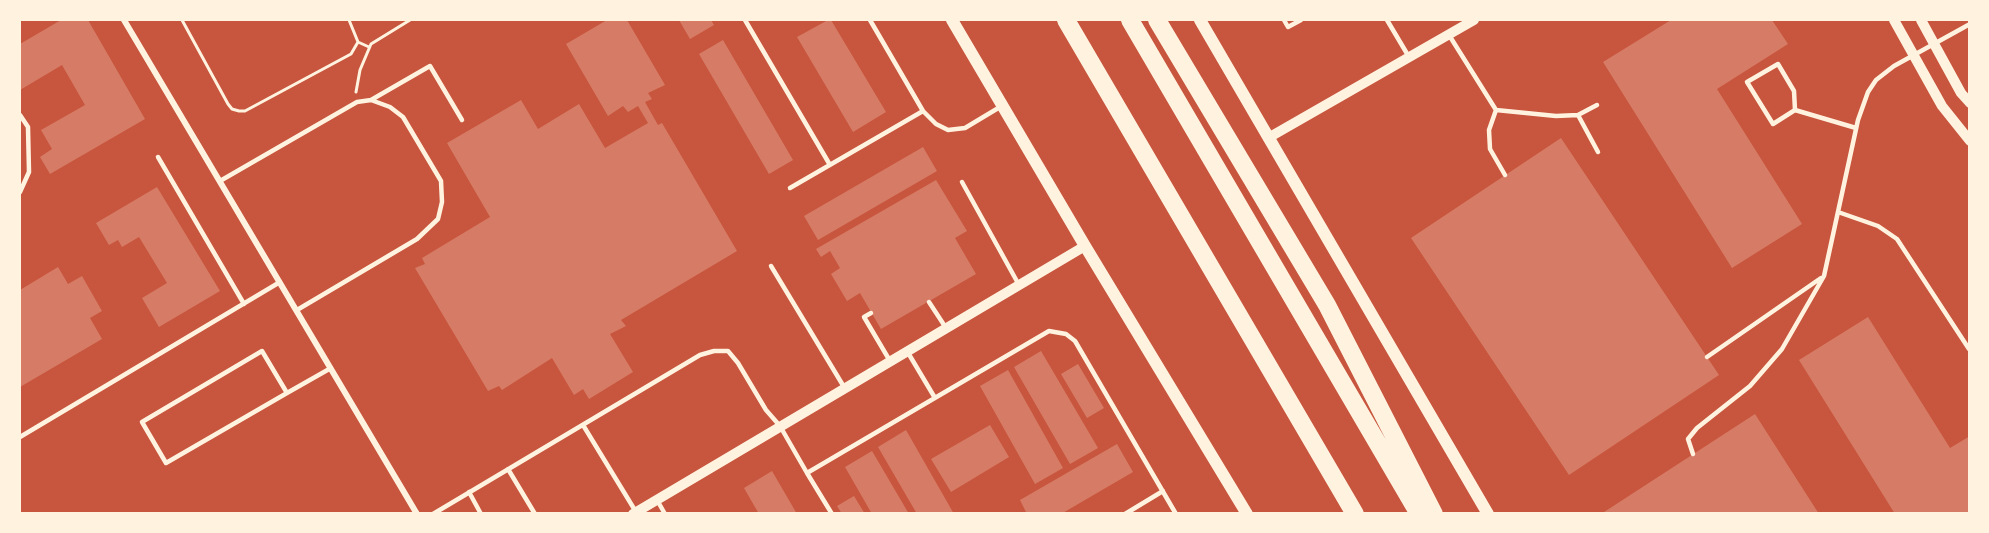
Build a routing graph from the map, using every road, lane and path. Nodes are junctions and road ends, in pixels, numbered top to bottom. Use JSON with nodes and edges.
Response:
{"nodes":[{"id":1,"x":124,"y":20,"type":"edge"},
{"id":2,"x":182,"y":20,"type":"edge"},
{"id":3,"x":349,"y":20,"type":"edge"},
{"id":4,"x":410,"y":20,"type":"edge"},
{"id":5,"x":745,"y":20,"type":"edge"},
{"id":6,"x":870,"y":20,"type":"edge"},
{"id":7,"x":952,"y":20,"type":"edge"},
{"id":8,"x":1066,"y":20,"type":"edge"},
{"id":9,"x":1130,"y":20,"type":"edge"},
{"id":10,"x":1157,"y":20,"type":"edge"},
{"id":11,"x":1200,"y":20,"type":"edge"},
{"id":12,"x":1284,"y":20,"type":"edge"},
{"id":13,"x":1301,"y":20,"type":"edge"},
{"id":14,"x":1387,"y":20,"type":"edge"},
{"id":15,"x":1474,"y":20,"type":"edge"},
{"id":16,"x":1894,"y":20,"type":"edge"},
{"id":17,"x":1921,"y":20,"type":"edge"},
{"id":18,"x":1970,"y":24,"type":"edge"},
{"id":19,"x":1448,"y":34,"type":"junction"},
{"id":20,"x":358,"y":42,"type":"junction"},
{"id":21,"x":1935,"y":45,"type":"junction"},
{"id":22,"x":369,"y":47,"type":"junction"},
{"id":23,"x":1914,"y":56,"type":"junction"},
{"id":24,"x":1408,"y":57,"type":"junction"},
{"id":25,"x":371,"y":100,"type":"junction"},
{"id":26,"x":357,"y":102,"type":"junction"},
{"id":27,"x":1970,"y":103,"type":"edge"},
{"id":28,"x":1597,"y":105,"type":"dead end"},
{"id":29,"x":1003,"y":106,"type":"junction"},
{"id":30,"x":1496,"y":110,"type":"junction"},
{"id":31,"x":1795,"y":110,"type":"junction"},
{"id":32,"x":923,"y":111,"type":"junction"},
{"id":33,"x":20,"y":115,"type":"edge"},
{"id":34,"x":1578,"y":115,"type":"junction"},
{"id":35,"x":462,"y":120,"type":"dead end"},
{"id":36,"x":1856,"y":128,"type":"junction"},
{"id":37,"x":1268,"y":138,"type":"junction"},
{"id":38,"x":1970,"y":141,"type":"edge"},
{"id":39,"x":1598,"y":152,"type":"dead end"},
{"id":40,"x":158,"y":157,"type":"dead end"},
{"id":41,"x":830,"y":165,"type":"junction"},
{"id":42,"x":1505,"y":175,"type":"dead end"},
{"id":43,"x":220,"y":181,"type":"junction"},
{"id":44,"x":962,"y":182,"type":"dead end"},
{"id":45,"x":790,"y":188,"type":"dead end"},
{"id":46,"x":20,"y":192,"type":"edge"},
{"id":47,"x":1838,"y":212,"type":"junction"},
{"id":48,"x":1085,"y":246,"type":"junction"},
{"id":49,"x":771,"y":266,"type":"dead end"},
{"id":50,"x":1824,"y":276,"type":"junction"},
{"id":51,"x":280,"y":282,"type":"junction"},
{"id":52,"x":1020,"y":285,"type":"junction"},
{"id":53,"x":929,"y":302,"type":"dead end"},
{"id":54,"x":244,"y":304,"type":"junction"},
{"id":55,"x":297,"y":310,"type":"junction"},
{"id":56,"x":871,"y":313,"type":"dead end"},
{"id":57,"x":946,"y":328,"type":"junction"},
{"id":58,"x":1969,"y":349,"type":"edge"},
{"id":59,"x":907,"y":351,"type":"junction"},
{"id":60,"x":1707,"y":357,"type":"dead end"},
{"id":61,"x":890,"y":361,"type":"junction"},
{"id":62,"x":330,"y":368,"type":"junction"},
{"id":63,"x":844,"y":388,"type":"junction"},
{"id":64,"x":287,"y":393,"type":"junction"},
{"id":65,"x":935,"y":398,"type":"junction"},
{"id":66,"x":583,"y":425,"type":"junction"},
{"id":67,"x":780,"y":426,"type":"junction"},
{"id":68,"x":20,"y":437,"type":"edge"},
{"id":69,"x":1693,"y":454,"type":"dead end"},
{"id":70,"x":508,"y":469,"type":"junction"},
{"id":71,"x":807,"y":472,"type":"junction"},
{"id":72,"x":1162,"y":491,"type":"junction"},
{"id":73,"x":469,"y":492,"type":"junction"},
{"id":74,"x":657,"y":500,"type":"junction"},
{"id":75,"x":417,"y":513,"type":"edge"},
{"id":76,"x":433,"y":513,"type":"edge"},
{"id":77,"x":481,"y":513,"type":"edge"},
{"id":78,"x":535,"y":513,"type":"edge"},
{"id":79,"x":634,"y":513,"type":"edge"},
{"id":80,"x":665,"y":513,"type":"edge"},
{"id":81,"x":832,"y":513,"type":"edge"},
{"id":82,"x":1125,"y":513,"type":"edge"},
{"id":83,"x":1176,"y":513,"type":"edge"},
{"id":84,"x":1247,"y":513,"type":"edge"},
{"id":85,"x":1355,"y":513,"type":"edge"},
{"id":86,"x":1419,"y":513,"type":"edge"},
{"id":87,"x":1434,"y":513,"type":"edge"},
{"id":88,"x":1488,"y":513,"type":"edge"}],
"edges":[{"from":1,"to":43,"type":"street"},
{"from":2,"to":20,"type":"path"},
{"from":3,"to":20,"type":"path"},
{"from":4,"to":22,"type":"path"},
{"from":5,"to":41,"type":"lane"},
{"from":6,"to":32,"type":"lane"},
{"from":7,"to":29,"type":"main road"},
{"from":8,"to":85,"type":"highway"},
{"from":9,"to":86,"type":"highway"},
{"from":10,"to":87,"type":"highway"},
{"from":11,"to":37,"type":"main road"},
{"from":12,"to":13,"type":"lane"},
{"from":14,"to":24,"type":"lane"},
{"from":15,"to":19,"type":"street"},
{"from":16,"to":23,"type":"street"},
{"from":17,"to":21,"type":"street"},
{"from":18,"to":21,"type":"lane"},
{"from":19,"to":24,"type":"street"},
{"from":19,"to":30,"type":"lane"},
{"from":20,"to":22,"type":"path"},
{"from":21,"to":23,"type":"lane"},
{"from":21,"to":27,"type":"street"},
{"from":22,"to":26,"type":"path"},
{"from":23,"to":36,"type":"lane"},
{"from":23,"to":38,"type":"street"},
{"from":24,"to":37,"type":"street"},
{"from":25,"to":26,"type":"lane"},
{"from":25,"to":35,"type":"lane"},
{"from":25,"to":55,"type":"lane"},
{"from":26,"to":43,"type":"lane"},
{"from":28,"to":34,"type":"lane"},
{"from":29,"to":32,"type":"lane"},
{"from":29,"to":48,"type":"main road"},
{"from":30,"to":34,"type":"lane"},
{"from":30,"to":42,"type":"lane"},
{"from":31,"to":31,"type":"lane"},
{"from":31,"to":36,"type":"lane"},
{"from":32,"to":41,"type":"lane"},
{"from":33,"to":46,"type":"lane"},
{"from":34,"to":39,"type":"lane"},
{"from":36,"to":47,"type":"lane"},
{"from":37,"to":88,"type":"main road"},
{"from":40,"to":54,"type":"lane"},
{"from":41,"to":45,"type":"lane"},
{"from":43,"to":51,"type":"street"},
{"from":44,"to":52,"type":"lane"},
{"from":47,"to":50,"type":"lane"},
{"from":47,"to":58,"type":"lane"},
{"from":48,"to":52,"type":"street"},
{"from":48,"to":84,"type":"main road"},
{"from":49,"to":63,"type":"lane"},
{"from":50,"to":60,"type":"lane"},
{"from":50,"to":69,"type":"lane"},
{"from":51,"to":54,"type":"lane"},
{"from":51,"to":55,"type":"street"},
{"from":52,"to":57,"type":"street"},
{"from":53,"to":57,"type":"lane"},
{"from":54,"to":68,"type":"lane"},
{"from":55,"to":62,"type":"street"},
{"from":56,"to":61,"type":"lane"},
{"from":57,"to":59,"type":"street"},
{"from":59,"to":61,"type":"street"},
{"from":59,"to":65,"type":"lane"},
{"from":61,"to":63,"type":"street"},
{"from":62,"to":64,"type":"lane"},
{"from":62,"to":75,"type":"street"},
{"from":63,"to":67,"type":"street"},
{"from":64,"to":64,"type":"lane"},
{"from":65,"to":71,"type":"lane"},
{"from":65,"to":72,"type":"lane"},
{"from":66,"to":67,"type":"lane"},
{"from":66,"to":70,"type":"lane"},
{"from":66,"to":79,"type":"lane"},
{"from":67,"to":71,"type":"lane"},
{"from":67,"to":74,"type":"street"},
{"from":70,"to":73,"type":"lane"},
{"from":70,"to":78,"type":"lane"},
{"from":71,"to":81,"type":"lane"},
{"from":72,"to":82,"type":"lane"},
{"from":72,"to":83,"type":"lane"},
{"from":73,"to":76,"type":"lane"},
{"from":73,"to":77,"type":"lane"},
{"from":74,"to":79,"type":"street"},
{"from":74,"to":80,"type":"lane"}]}
